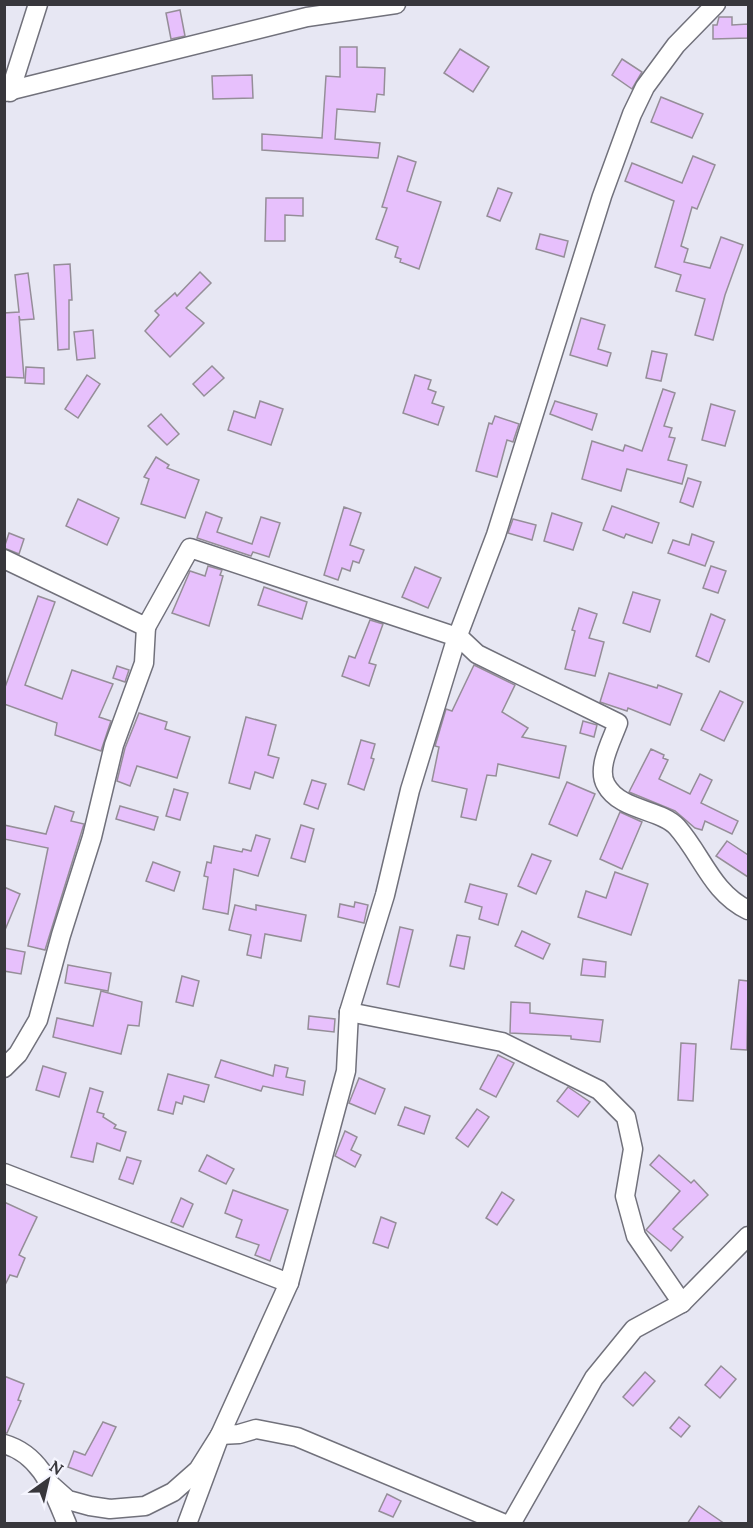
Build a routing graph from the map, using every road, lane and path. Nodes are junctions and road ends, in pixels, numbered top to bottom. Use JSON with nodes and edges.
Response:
{"nodes":[{"id":1,"x":38,"y":4,"type":"edge"},
{"id":2,"x":396,"y":4,"type":"edge"},
{"id":3,"x":716,"y":4,"type":"edge"},
{"id":4,"x":7,"y":92,"type":"edge"},
{"id":5,"x":4,"y":559,"type":"edge"},
{"id":6,"x":146,"y":627,"type":"junction"},
{"id":7,"x":460,"y":638,"type":"junction"},
{"id":8,"x":748,"y":910,"type":"edge"},
{"id":9,"x":349,"y":1012,"type":"junction"},
{"id":10,"x":4,"y":1068,"type":"edge"},
{"id":11,"x":4,"y":1173,"type":"edge"},
{"id":12,"x":748,"y":1236,"type":"edge"},
{"id":13,"x":290,"y":1282,"type":"junction"},
{"id":14,"x":682,"y":1303,"type":"junction"},
{"id":15,"x":220,"y":1435,"type":"junction"},
{"id":16,"x":4,"y":1444,"type":"edge"},
{"id":17,"x":50,"y":1484,"type":"junction"},
{"id":18,"x":67,"y":1524,"type":"edge"},
{"id":19,"x":187,"y":1524,"type":"edge"},
{"id":20,"x":505,"y":1524,"type":"edge"},
{"id":21,"x":511,"y":1524,"type":"edge"}],
"edges":[{"from":1,"to":4,"type":"street"},
{"from":2,"to":4,"type":"street"},
{"from":3,"to":7,"type":"street"},
{"from":5,"to":6,"type":"street"},
{"from":6,"to":7,"type":"street"},
{"from":6,"to":10,"type":"street"},
{"from":7,"to":8,"type":"street"},
{"from":7,"to":9,"type":"street"},
{"from":9,"to":13,"type":"street"},
{"from":9,"to":14,"type":"street"},
{"from":11,"to":13,"type":"street"},
{"from":12,"to":14,"type":"street"},
{"from":13,"to":15,"type":"street"},
{"from":14,"to":21,"type":"street"},
{"from":15,"to":17,"type":"street"},
{"from":15,"to":19,"type":"street"},
{"from":15,"to":20,"type":"street"},
{"from":16,"to":17,"type":"street"},
{"from":17,"to":18,"type":"street"}]}
